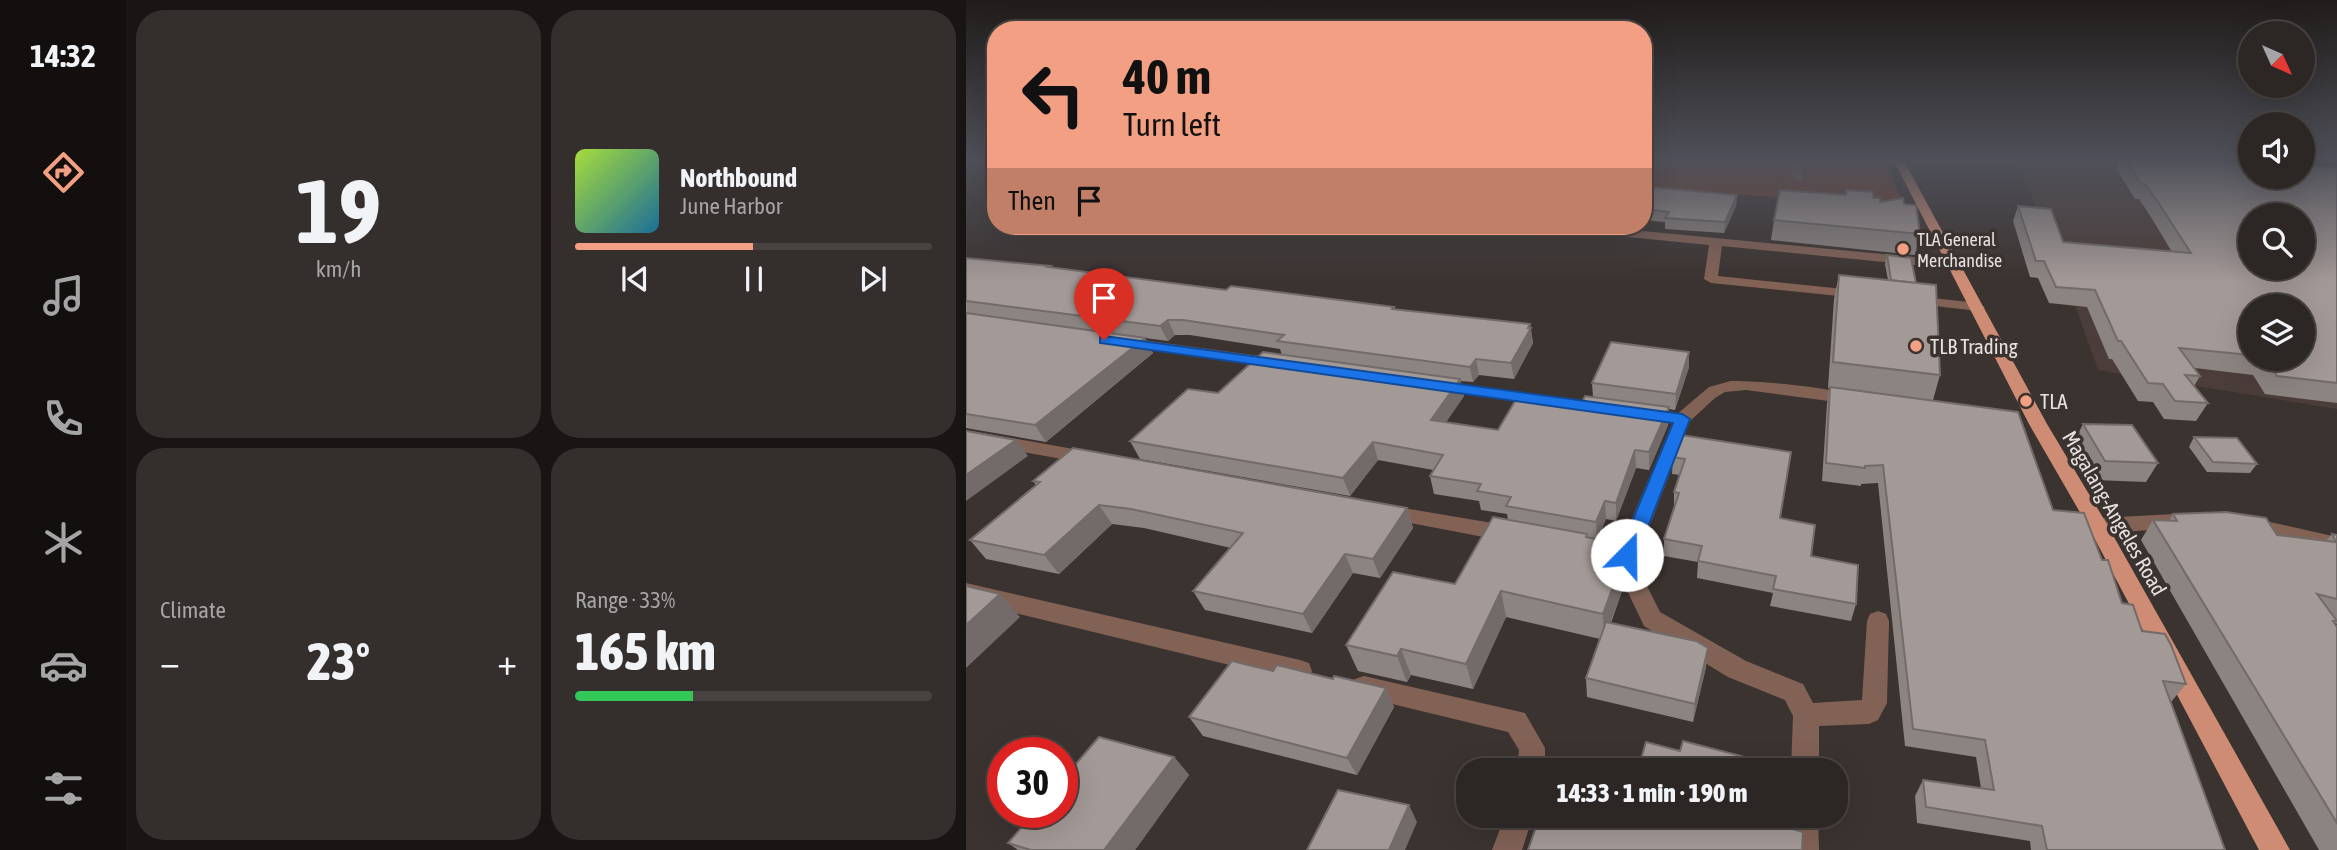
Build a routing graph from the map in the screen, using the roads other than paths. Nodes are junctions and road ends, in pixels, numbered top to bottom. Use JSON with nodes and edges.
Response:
{"nodes":[{"id":1,"x":1920,"y":201,"type":"edge"},
{"id":2,"x":1646,"y":235,"type":"edge"},
{"id":3,"x":1716,"y":242,"type":"junction"},
{"id":4,"x":1955,"y":265,"type":"junction"},
{"id":5,"x":1871,"y":296,"type":"edge"},
{"id":6,"x":1898,"y":298,"type":"edge"},
{"id":7,"x":1978,"y":307,"type":"junction"},
{"id":8,"x":1104,"y":340,"type":"edge"},
{"id":9,"x":1297,"y":366,"type":"edge"},
{"id":10,"x":1421,"y":383,"type":"edge"},
{"id":11,"x":1865,"y":401,"type":"edge"},
{"id":12,"x":1558,"y":402,"type":"edge"},
{"id":13,"x":2012,"y":421,"type":"edge"},
{"id":14,"x":2038,"y":424,"type":"junction"},
{"id":15,"x":966,"y":436,"type":"edge"},
{"id":16,"x":1110,"y":461,"type":"edge"},
{"id":17,"x":1368,"y":508,"type":"edge"},
{"id":18,"x":2199,"y":522,"type":"edge"},
{"id":19,"x":2236,"y":524,"type":"edge"},
{"id":20,"x":2098,"y":526,"type":"junction"},
{"id":21,"x":1532,"y":538,"type":"edge"},
{"id":22,"x":2337,"y":545,"type":"edge"},
{"id":23,"x":966,"y":592,"type":"edge"},
{"id":24,"x":1878,"y":621,"type":"dead end"},
{"id":25,"x":1806,"y":715,"type":"junction"},
{"id":26,"x":1532,"y":758,"type":"edge"},
{"id":27,"x":1805,"y":758,"type":"edge"},
{"id":28,"x":1514,"y":828,"type":"edge"},
{"id":29,"x":1804,"y":828,"type":"edge"},
{"id":30,"x":1507,"y":850,"type":"edge"},
{"id":31,"x":1804,"y":850,"type":"edge"},
{"id":32,"x":2275,"y":850,"type":"edge"}],
"edges":[{"from":1,"to":4,"type":"main road","name":"Magalang-Angeles Road"},
{"from":2,"to":3,"type":"street"},
{"from":3,"to":4,"type":"street"},
{"from":3,"to":5,"type":"street"},
{"from":4,"to":7,"type":"main road","name":"Magalang-Angeles Road"},
{"from":6,"to":7,"type":"street"},
{"from":7,"to":14,"type":"main road","name":"Magalang-Angeles Road"},
{"from":8,"to":9,"type":"street"},
{"from":10,"to":12,"type":"street"},
{"from":11,"to":25,"type":"street"},
{"from":13,"to":14,"type":"street"},
{"from":14,"to":20,"type":"main road","name":"Magalang-Angeles Road"},
{"from":15,"to":16,"type":"street"},
{"from":17,"to":21,"type":"street"},
{"from":18,"to":20,"type":"street"},
{"from":19,"to":22,"type":"street"},
{"from":20,"to":32,"type":"main road","name":"Magalang-Angeles Road"},
{"from":23,"to":26,"type":"street"},
{"from":24,"to":25,"type":"street"},
{"from":25,"to":27,"type":"street"},
{"from":28,"to":30,"type":"street"},
{"from":29,"to":31,"type":"street"}]}
